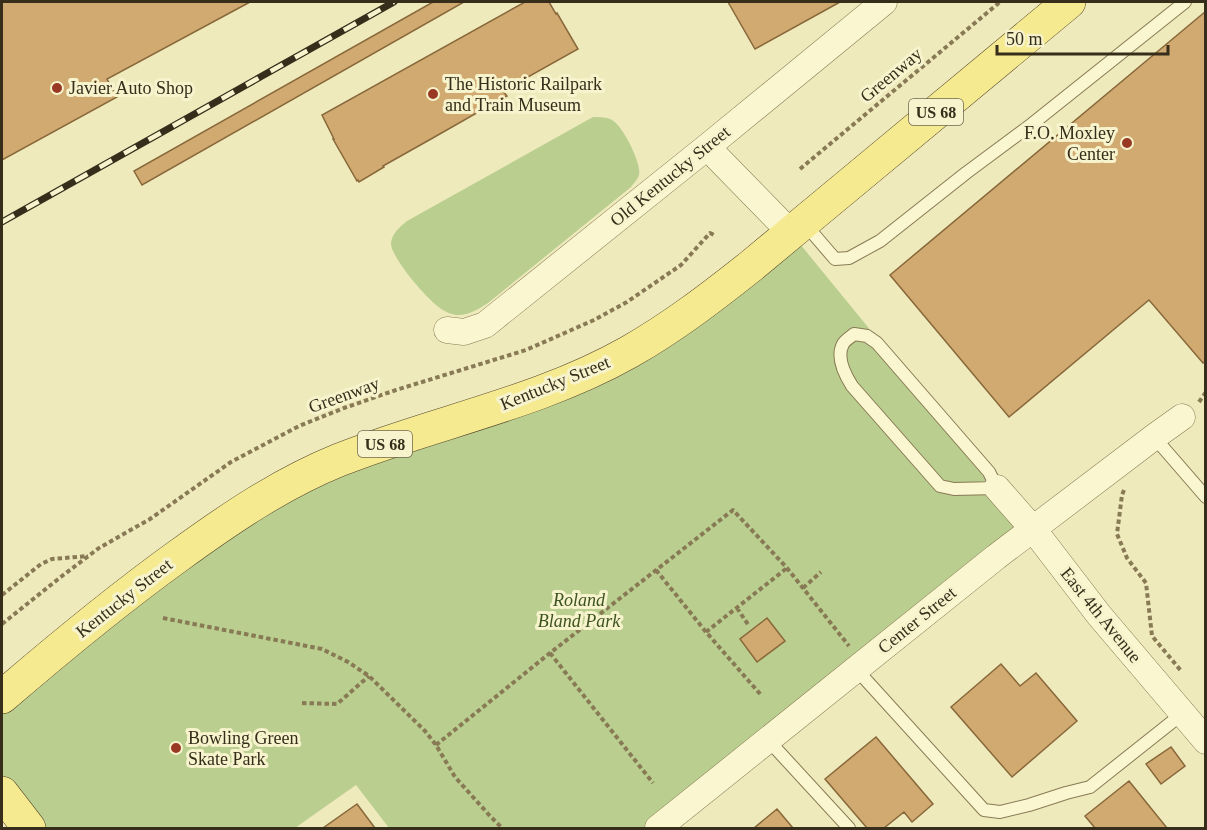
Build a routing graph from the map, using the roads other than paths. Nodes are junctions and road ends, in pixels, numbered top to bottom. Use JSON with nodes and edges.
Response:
{"nodes":[{"id":1,"x":884,"y":2,"type":"edge"},
{"id":2,"x":1069,"y":2,"type":"edge"},
{"id":3,"x":1185,"y":2,"type":"edge"},
{"id":4,"x":707,"y":147,"type":"junction"},
{"id":5,"x":797,"y":228,"type":"junction"},
{"id":6,"x":447,"y":330,"type":"dead end"},
{"id":7,"x":1190,"y":414,"type":"road end"},
{"id":8,"x":1154,"y":437,"type":"junction"},
{"id":9,"x":997,"y":488,"type":"junction"},
{"id":10,"x":1206,"y":497,"type":"edge"},
{"id":11,"x":1033,"y":529,"type":"junction"},
{"id":12,"x":860,"y":666,"type":"junction"},
{"id":13,"x":2,"y":697,"type":"edge"},
{"id":14,"x":1182,"y":714,"type":"junction"},
{"id":15,"x":768,"y":740,"type":"junction"},
{"id":16,"x":1206,"y":741,"type":"edge"},
{"id":17,"x":2,"y":793,"type":"edge"},
{"id":18,"x":28,"y":828,"type":"edge"},
{"id":19,"x":658,"y":828,"type":"edge"},
{"id":20,"x":849,"y":828,"type":"edge"}],
"edges":[{"from":1,"to":4,"type":"street","name":"Old Kentucky Street"},
{"from":2,"to":5,"type":"main road","name":"Kentucky Street","number":"US 68"},
{"from":3,"to":5,"type":"lane"},
{"from":4,"to":5,"type":"street"},
{"from":4,"to":6,"type":"street","name":"Old Kentucky Street"},
{"from":5,"to":13,"type":"main road","name":"Kentucky Street","number":"US 68"},
{"from":7,"to":8,"type":"street","name":"Center Street"},
{"from":8,"to":10,"type":"lane"},
{"from":8,"to":11,"type":"street","name":"Center Street"},
{"from":9,"to":9,"type":"lane"},
{"from":9,"to":11,"type":"street","name":"East 4th Avenue"},
{"from":11,"to":12,"type":"street","name":"Center Street"},
{"from":11,"to":14,"type":"street","name":"East 4th Avenue"},
{"from":12,"to":14,"type":"lane"},
{"from":12,"to":15,"type":"street","name":"Center Street"},
{"from":14,"to":16,"type":"street","name":"East 4th Avenue"},
{"from":15,"to":19,"type":"street","name":"Center Street"},
{"from":15,"to":20,"type":"lane"},
{"from":17,"to":18,"type":"main road"}]}
